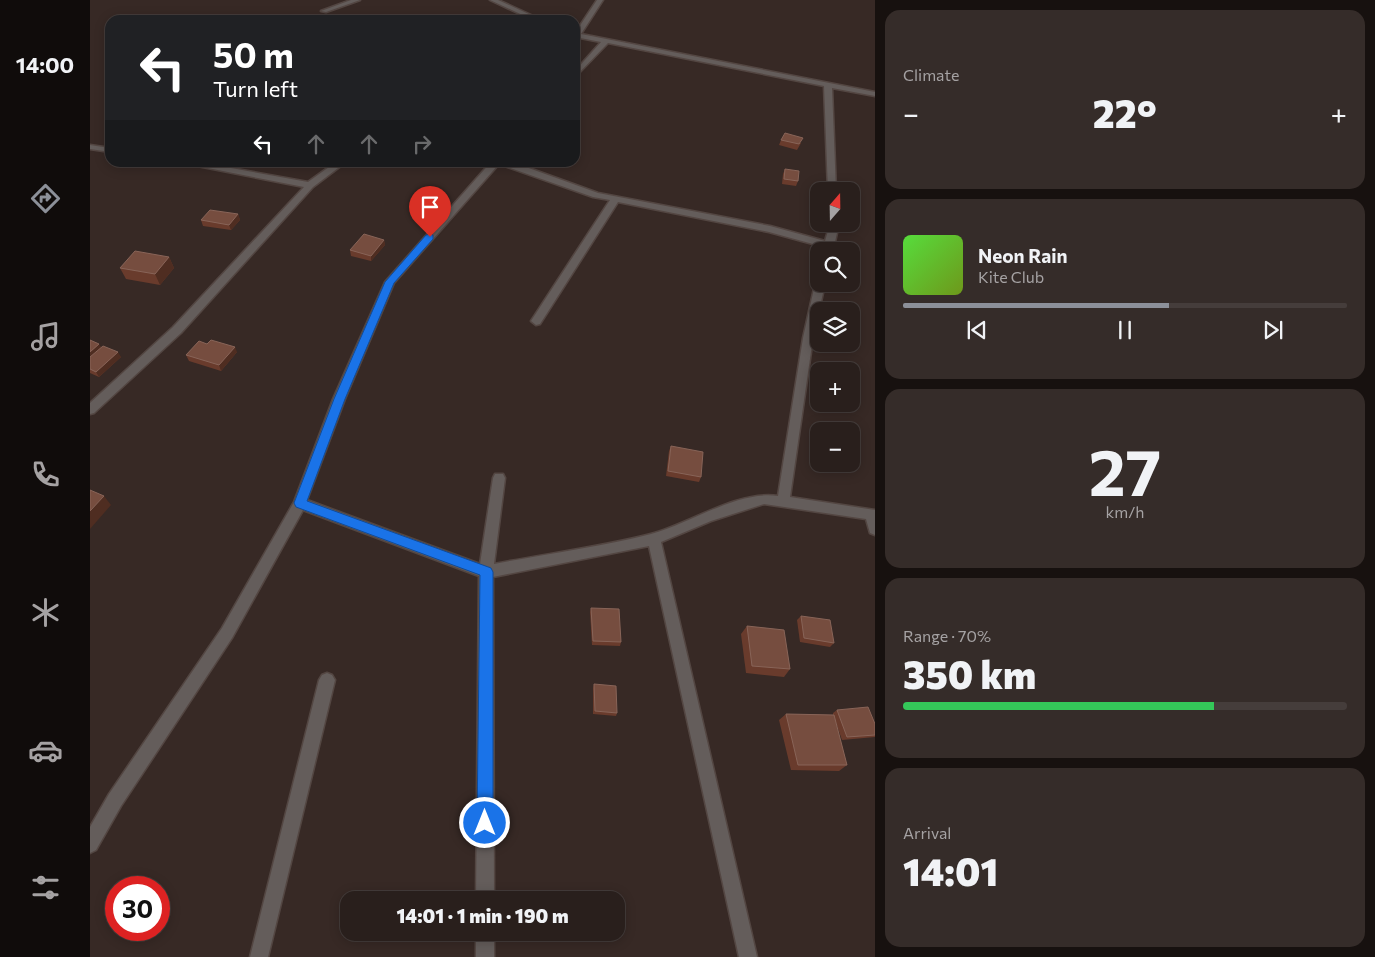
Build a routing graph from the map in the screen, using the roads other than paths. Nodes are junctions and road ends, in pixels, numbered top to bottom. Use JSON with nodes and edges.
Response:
{"nodes":[{"id":1,"x":356,"y":0,"type":"edge"},
{"id":2,"x":492,"y":0,"type":"edge"},
{"id":3,"x":600,"y":0,"type":"edge"},
{"id":4,"x":324,"y":11,"type":"dead end"},
{"id":5,"x":527,"y":15,"type":"edge"},
{"id":6,"x":580,"y":29,"type":"edge"},
{"id":7,"x":580,"y":36,"type":"edge"},
{"id":8,"x":607,"y":40,"type":"junction"},
{"id":9,"x":580,"y":70,"type":"edge"},
{"id":10,"x":828,"y":84,"type":"junction"},
{"id":11,"x":875,"y":94,"type":"edge"},
{"id":12,"x":90,"y":147,"type":"edge"},
{"id":13,"x":105,"y":149,"type":"edge"},
{"id":14,"x":208,"y":167,"type":"edge"},
{"id":15,"x":335,"y":167,"type":"edge"},
{"id":16,"x":492,"y":167,"type":"edge"},
{"id":17,"x":516,"y":167,"type":"edge"},
{"id":18,"x":832,"y":182,"type":"edge"},
{"id":19,"x":310,"y":185,"type":"junction"},
{"id":20,"x":615,"y":199,"type":"junction"},
{"id":21,"x":810,"y":242,"type":"edge"},
{"id":22,"x":818,"y":292,"type":"edge"},
{"id":23,"x":536,"y":321,"type":"dead end"},
{"id":24,"x":90,"y":410,"type":"edge"},
{"id":25,"x":499,"y":478,"type":"dead end"},
{"id":26,"x":783,"y":502,"type":"junction"},
{"id":27,"x":300,"y":503,"type":"junction"},
{"id":28,"x":873,"y":514,"type":"edge"},
{"id":29,"x":875,"y":529,"type":"edge"},
{"id":30,"x":654,"y":539,"type":"junction"},
{"id":31,"x":486,"y":572,"type":"junction"},
{"id":32,"x":327,"y":680,"type":"dead end"},
{"id":33,"x":90,"y":844,"type":"edge"},
{"id":34,"x":485,"y":891,"type":"edge"},
{"id":35,"x":485,"y":941,"type":"edge"},
{"id":36,"x":259,"y":957,"type":"edge"},
{"id":37,"x":484,"y":957,"type":"edge"},
{"id":38,"x":748,"y":957,"type":"edge"}],
"edges":[{"from":1,"to":4,"type":"street"},
{"from":2,"to":5,"type":"street"},
{"from":3,"to":6,"type":"street"},
{"from":7,"to":8,"type":"street"},
{"from":8,"to":9,"type":"street"},
{"from":8,"to":10,"type":"street"},
{"from":10,"to":11,"type":"street"},
{"from":10,"to":18,"type":"street"},
{"from":12,"to":13,"type":"street"},
{"from":14,"to":19,"type":"street"},
{"from":15,"to":19,"type":"street"},
{"from":16,"to":27,"type":"street"},
{"from":17,"to":20,"type":"street"},
{"from":19,"to":24,"type":"street"},
{"from":20,"to":21,"type":"street"},
{"from":20,"to":23,"type":"street"},
{"from":22,"to":26,"type":"street"},
{"from":25,"to":31,"type":"street"},
{"from":26,"to":28,"type":"street"},
{"from":26,"to":30,"type":"street"},
{"from":27,"to":31,"type":"street"},
{"from":27,"to":33,"type":"street"},
{"from":28,"to":29,"type":"street"},
{"from":30,"to":31,"type":"street"},
{"from":30,"to":38,"type":"street"},
{"from":31,"to":34,"type":"street"},
{"from":32,"to":36,"type":"street"},
{"from":35,"to":37,"type":"street"}]}
